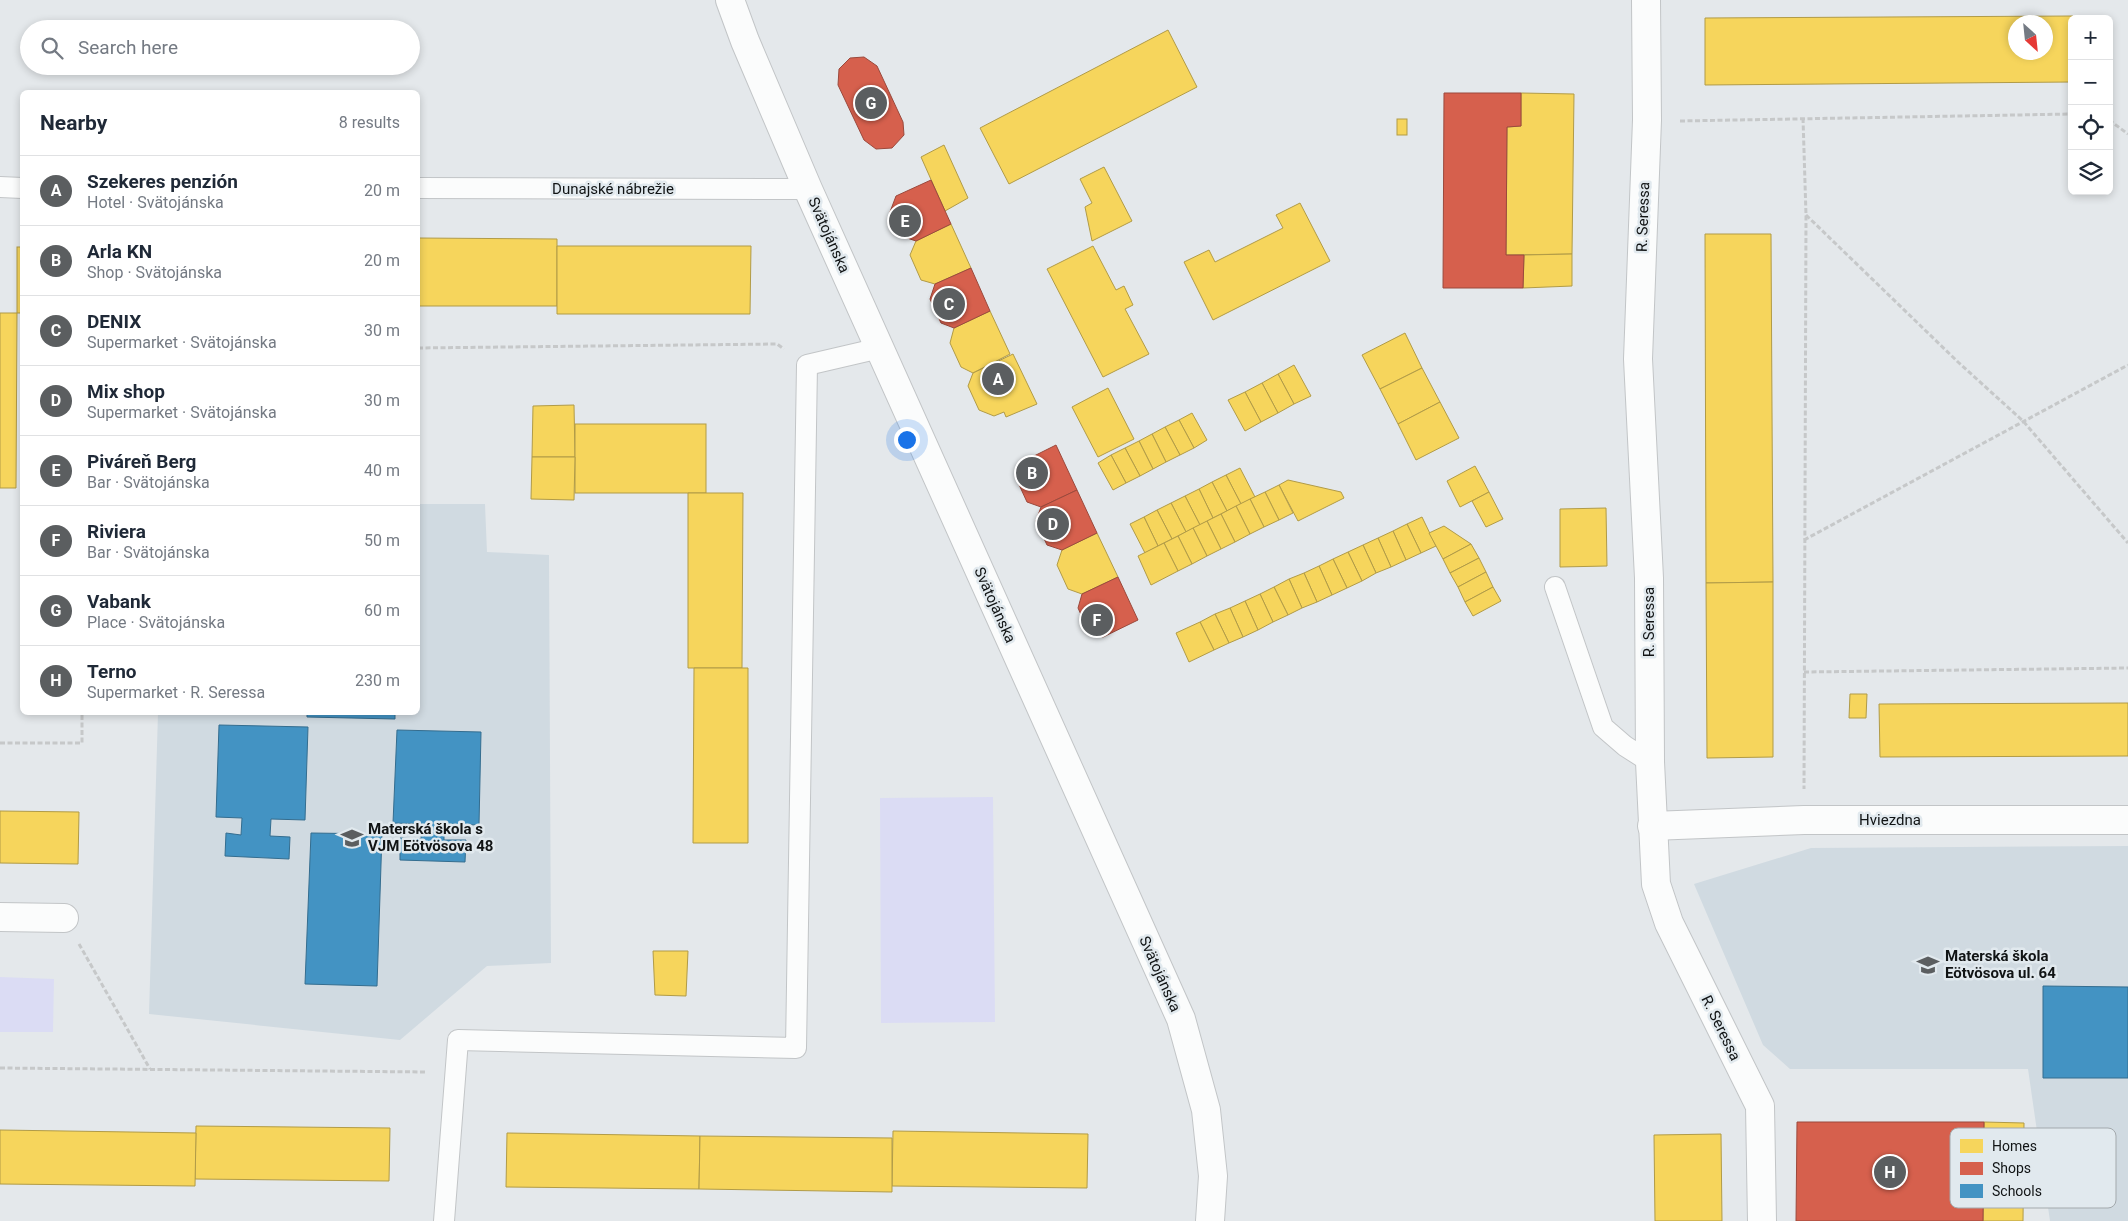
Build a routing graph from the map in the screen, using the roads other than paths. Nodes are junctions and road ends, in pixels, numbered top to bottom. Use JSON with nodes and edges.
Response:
{"nodes":[{"id":1,"x":730,"y":0,"type":"edge"},
{"id":2,"x":1646,"y":0,"type":"edge"},
{"id":3,"x":0,"y":188,"type":"edge"},
{"id":4,"x":20,"y":188,"type":"edge"},
{"id":5,"x":420,"y":188,"type":"edge"},
{"id":6,"x":808,"y":189,"type":"junction"},
{"id":7,"x":880,"y":348,"type":"junction"},
{"id":8,"x":1555,"y":587,"type":"dead end"},
{"id":9,"x":1650,"y":762,"type":"junction"},
{"id":10,"x":2128,"y":820,"type":"edge"},
{"id":11,"x":1652,"y":826,"type":"junction"},
{"id":12,"x":0,"y":917,"type":"edge"},
{"id":13,"x":64,"y":918,"type":"road end"},
{"id":14,"x":444,"y":1221,"type":"edge"},
{"id":15,"x":1210,"y":1221,"type":"edge"},
{"id":16,"x":1762,"y":1221,"type":"edge"}],
"edges":[{"from":1,"to":6,"type":"street","name":"Svätojánska"},
{"from":2,"to":9,"type":"street","name":"R. Seressa"},
{"from":3,"to":4,"type":"lane"},
{"from":5,"to":6,"type":"lane","name":"Dunajské nábrežie"},
{"from":6,"to":7,"type":"street","name":"Svätojánska"},
{"from":7,"to":14,"type":"lane"},
{"from":7,"to":15,"type":"street","name":"Svätojánska"},
{"from":8,"to":9,"type":"lane"},
{"from":9,"to":11,"type":"street","name":"R. Seressa"},
{"from":10,"to":11,"type":"street","name":"Hviezdna"},
{"from":11,"to":16,"type":"street","name":"R. Seressa"},
{"from":12,"to":13,"type":"street"}]}
